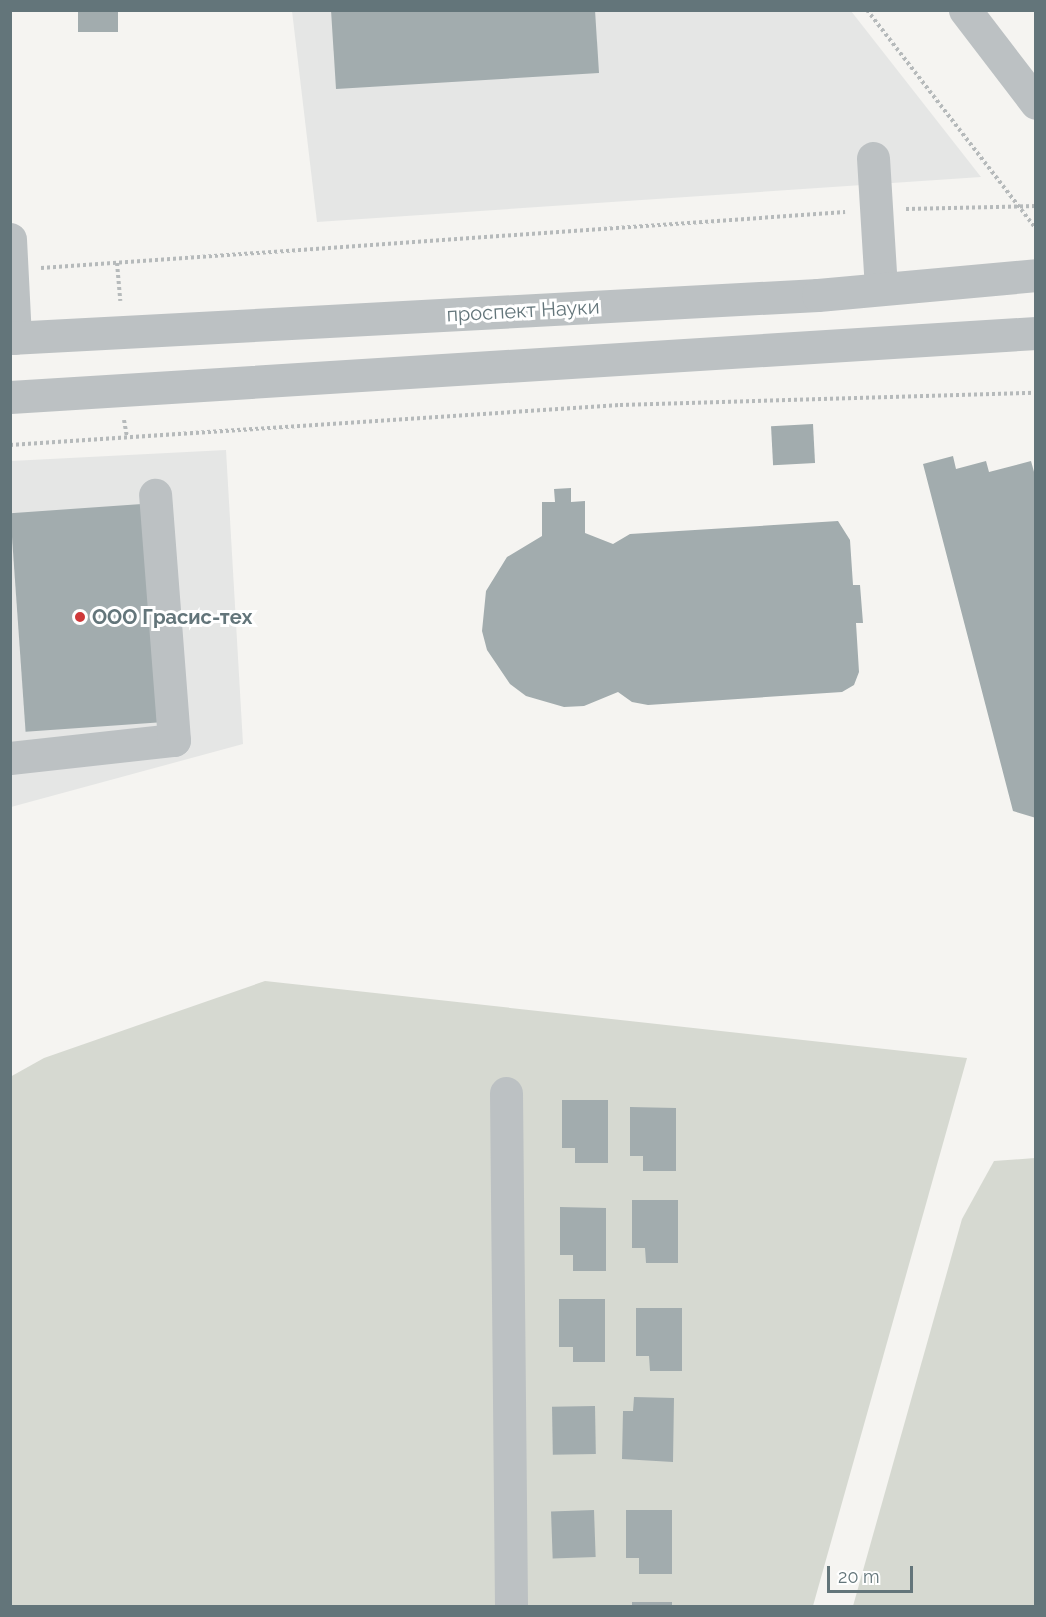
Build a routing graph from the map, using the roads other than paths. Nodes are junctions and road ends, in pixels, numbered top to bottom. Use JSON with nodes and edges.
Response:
{"nodes":[{"id":1,"x":965,"y":10,"type":"edge"},
{"id":2,"x":1035,"y":103,"type":"edge"},
{"id":3,"x":873,"y":158,"type":"dead end"},
{"id":4,"x":11,"y":254,"type":"edge"},
{"id":5,"x":1035,"y":275,"type":"edge"},
{"id":6,"x":881,"y":290,"type":"junction"},
{"id":7,"x":1035,"y":333,"type":"edge"},
{"id":8,"x":13,"y":338,"type":"edge"},
{"id":9,"x":10,"y":397,"type":"edge"},
{"id":10,"x":155,"y":495,"type":"dead end"},
{"id":11,"x":10,"y":758,"type":"edge"},
{"id":12,"x":506,"y":1093,"type":"dead end"},
{"id":13,"x":511,"y":1606,"type":"edge"}],
"edges":[{"from":1,"to":2,"type":"street"},
{"from":3,"to":6,"type":"street"},
{"from":4,"to":8,"type":"street"},
{"from":5,"to":6,"type":"street","name":"проспект Науки"},
{"from":6,"to":8,"type":"street","name":"проспект Науки"},
{"from":7,"to":9,"type":"street"},
{"from":10,"to":11,"type":"street"},
{"from":12,"to":13,"type":"street"}]}
